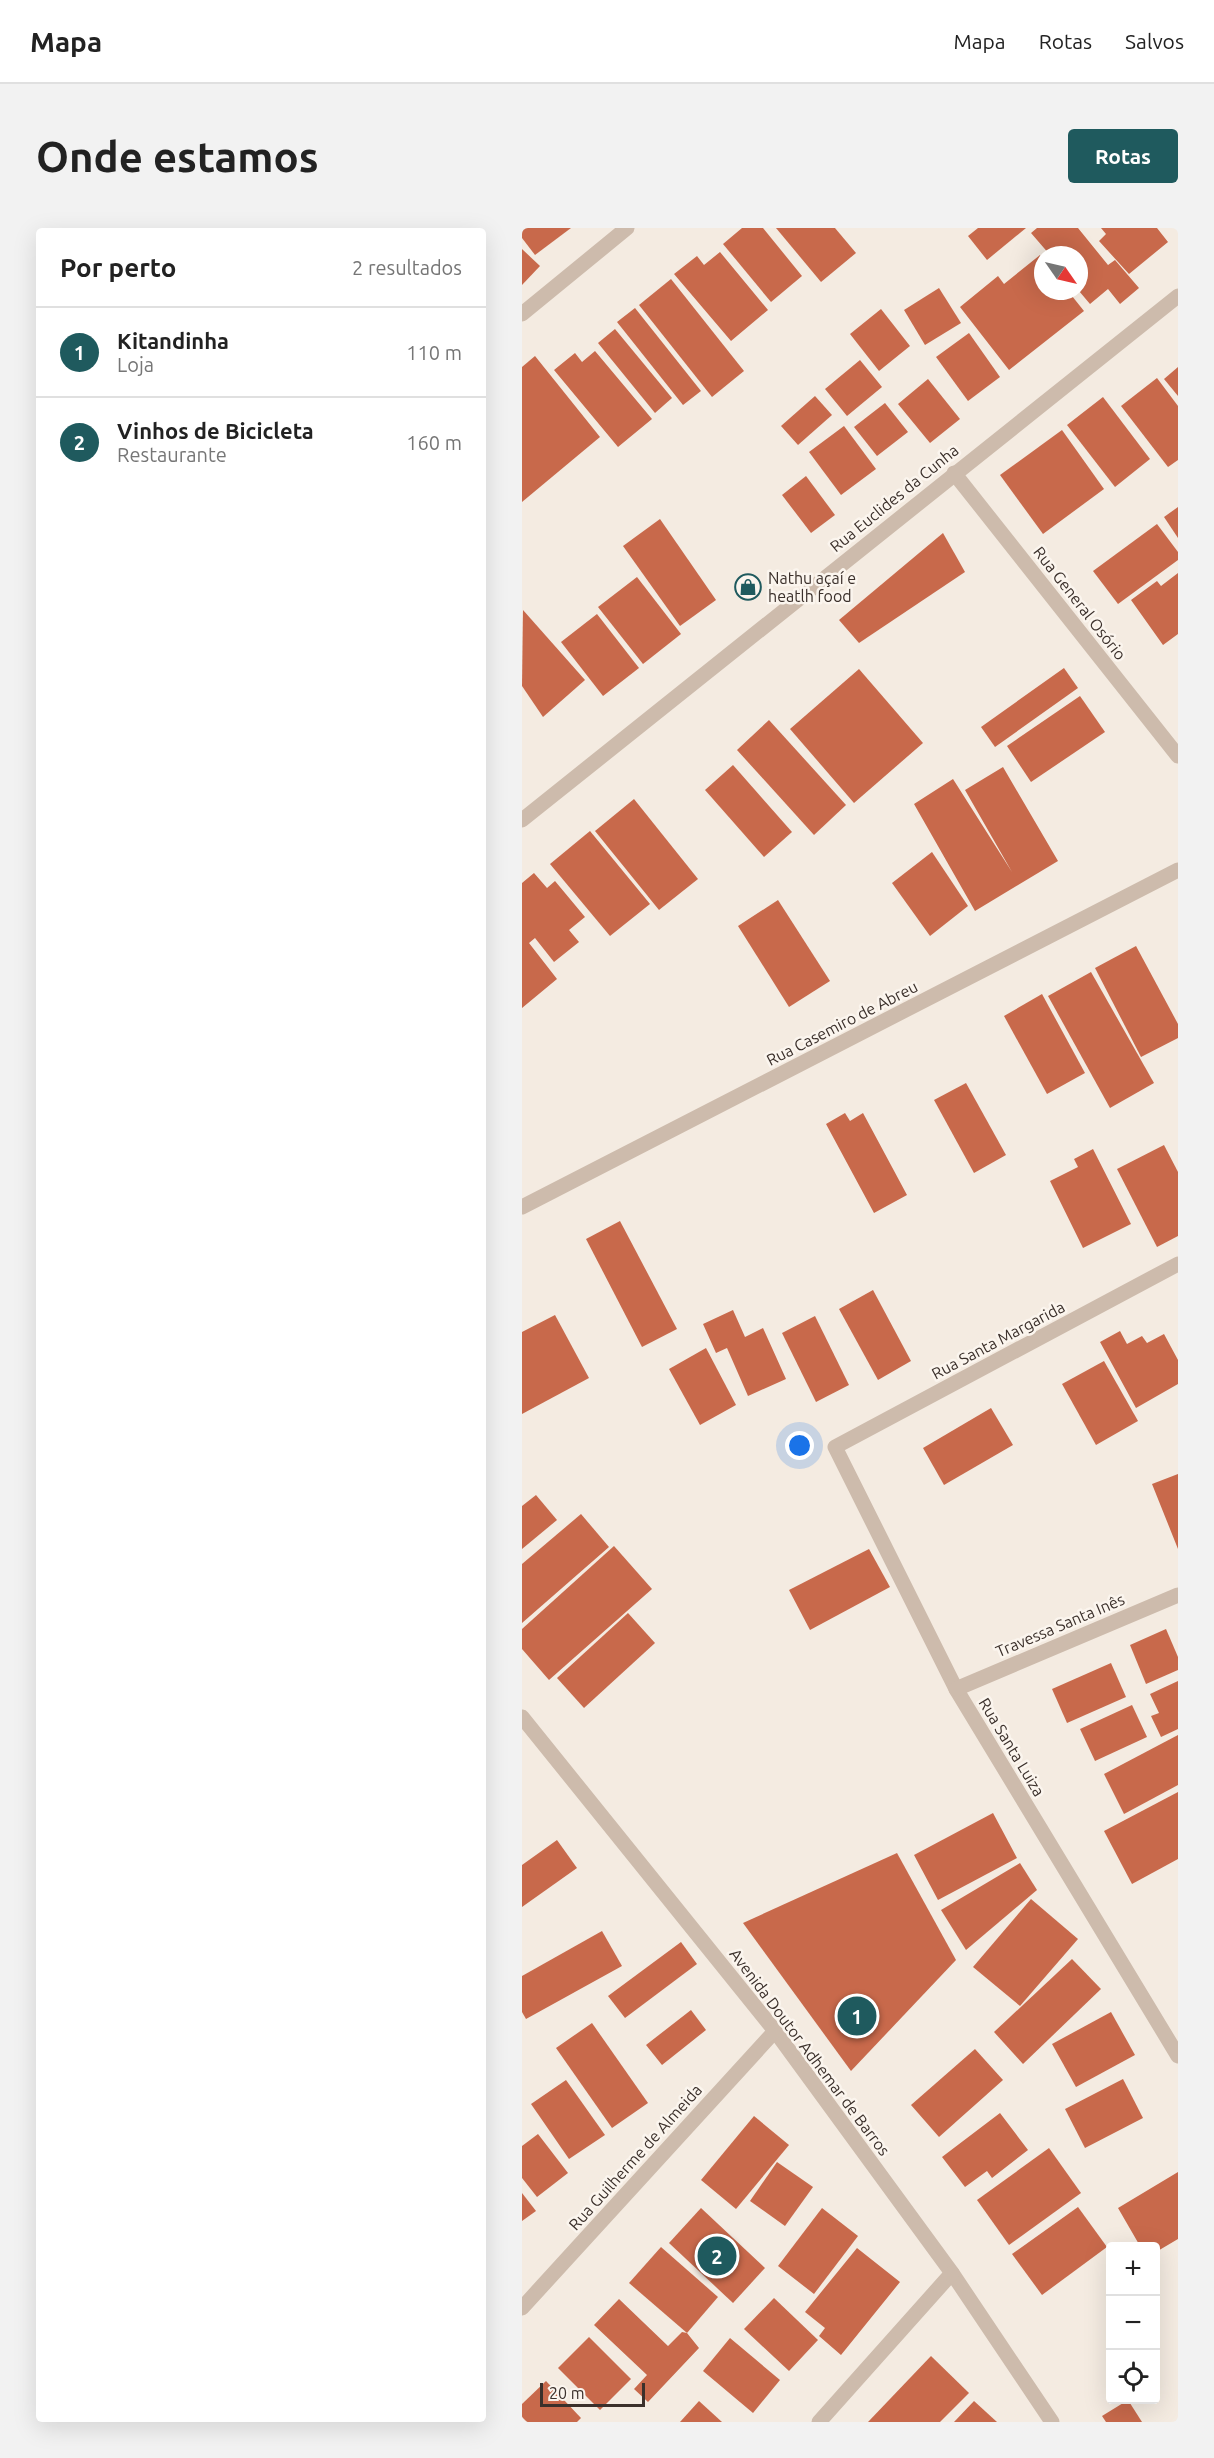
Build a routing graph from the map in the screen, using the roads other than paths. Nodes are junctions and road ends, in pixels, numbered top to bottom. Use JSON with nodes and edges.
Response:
{"nodes":[{"id":1,"x":627,"y":228,"type":"edge"},
{"id":2,"x":1178,"y":296,"type":"edge"},
{"id":3,"x":522,"y":314,"type":"edge"},
{"id":4,"x":954,"y":472,"type":"junction"},
{"id":5,"x":1178,"y":756,"type":"edge"},
{"id":6,"x":522,"y":820,"type":"edge"},
{"id":7,"x":1178,"y":870,"type":"edge"},
{"id":8,"x":522,"y":1207,"type":"edge"},
{"id":9,"x":1178,"y":1264,"type":"edge"},
{"id":10,"x":835,"y":1447,"type":"joint"},
{"id":11,"x":1178,"y":1594,"type":"edge"},
{"id":12,"x":956,"y":1689,"type":"junction"},
{"id":13,"x":522,"y":1717,"type":"edge"},
{"id":14,"x":775,"y":2031,"type":"junction"},
{"id":15,"x":1178,"y":2056,"type":"edge"},
{"id":16,"x":952,"y":2273,"type":"junction"},
{"id":17,"x":522,"y":2308,"type":"edge"},
{"id":18,"x":819,"y":2422,"type":"edge"},
{"id":19,"x":1052,"y":2422,"type":"edge"}],
"edges":[{"from":1,"to":3,"type":"street"},
{"from":2,"to":4,"type":"street","name":"Rua Euclides da Cunha"},
{"from":4,"to":5,"type":"street","name":"Rua General Osório"},
{"from":4,"to":6,"type":"street","name":"Rua Euclides da Cunha"},
{"from":7,"to":8,"type":"street","name":"Rua Casemiro de Abreu"},
{"from":9,"to":10,"type":"street","name":"Rua Santa Margarida"},
{"from":10,"to":12,"type":"street","name":"Rua Santa Luiza"},
{"from":11,"to":12,"type":"street","name":"Travessa Santa Inês"},
{"from":12,"to":15,"type":"street","name":"Rua Santa Luiza"},
{"from":13,"to":14,"type":"street","name":"Avenida Doutor Adhemar de Barros"},
{"from":14,"to":16,"type":"street","name":"Avenida Doutor Adhemar de Barros"},
{"from":14,"to":17,"type":"street","name":"Rua Guilherme de Almeida"},
{"from":16,"to":18,"type":"street"},
{"from":16,"to":19,"type":"street","name":"Avenida Doutor Adhemar de Barros"}]}
